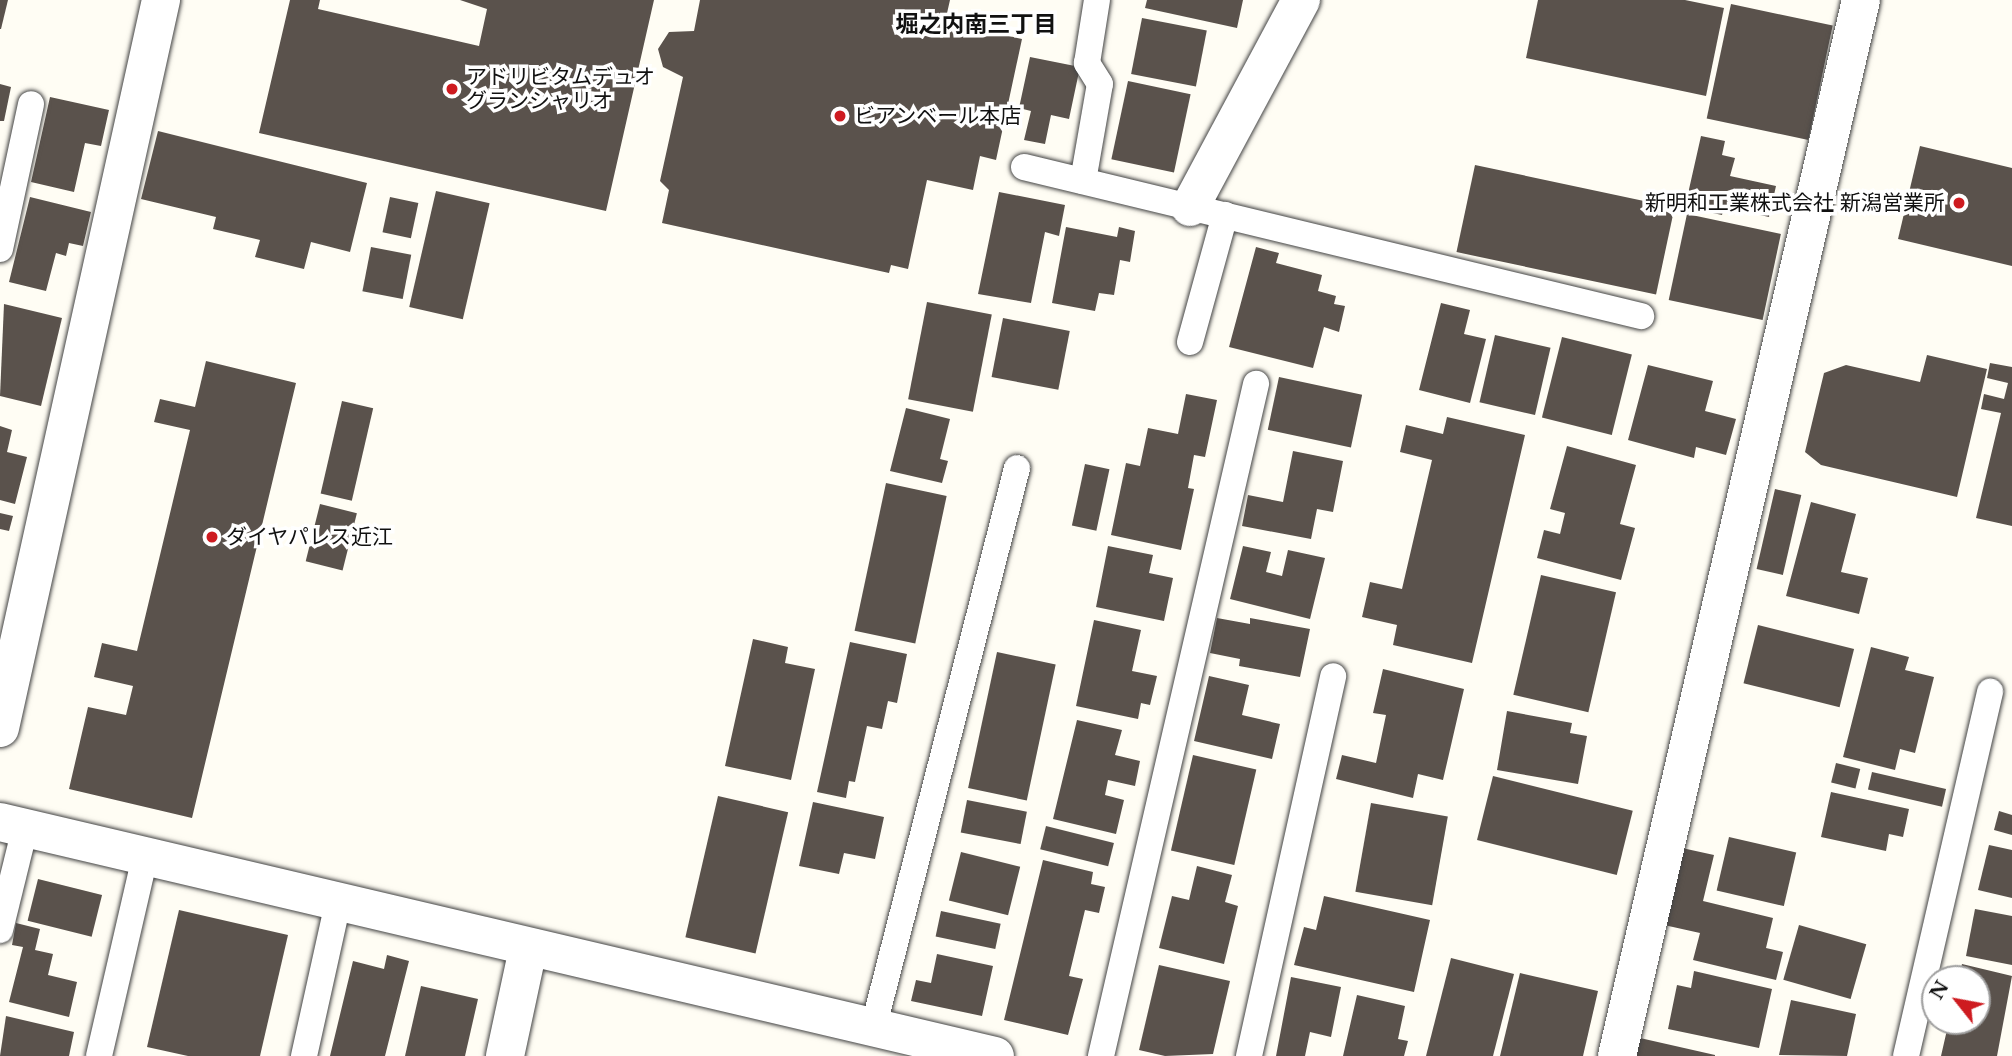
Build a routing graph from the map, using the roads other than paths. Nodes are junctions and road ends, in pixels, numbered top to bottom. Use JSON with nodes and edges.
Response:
{"nodes":[{"id":1,"x":161,"y":0,"type":"edge"},
{"id":2,"x":1097,"y":0,"type":"edge"},
{"id":3,"x":1301,"y":0,"type":"edge"},
{"id":4,"x":1861,"y":0,"type":"edge"},
{"id":5,"x":32,"y":104,"type":"dead end"},
{"id":6,"x":1024,"y":167,"type":"dead end"},
{"id":7,"x":1083,"y":181,"type":"junction"},
{"id":8,"x":1207,"y":211,"type":"junction"},
{"id":9,"x":0,"y":249,"type":"edge"},
{"id":10,"x":1641,"y":316,"type":"dead end"},
{"id":11,"x":1189,"y":342,"type":"dead end"},
{"id":12,"x":1256,"y":384,"type":"dead end"},
{"id":13,"x":1017,"y":468,"type":"dead end"},
{"id":14,"x":1333,"y":676,"type":"dead end"},
{"id":15,"x":1990,"y":692,"type":"dead end"},
{"id":16,"x":0,"y":728,"type":"edge"},
{"id":17,"x":12,"y":825,"type":"edge"},
{"id":18,"x":145,"y":857,"type":"junction"},
{"id":19,"x":338,"y":903,"type":"junction"},
{"id":20,"x":0,"y":930,"type":"edge"},
{"id":21,"x":528,"y":949,"type":"junction"},
{"id":22,"x":890,"y":1040,"type":"edge"},
{"id":23,"x":99,"y":1056,"type":"edge"},
{"id":24,"x":304,"y":1056,"type":"edge"},
{"id":25,"x":505,"y":1056,"type":"edge"},
{"id":26,"x":995,"y":1056,"type":"edge"},
{"id":27,"x":1101,"y":1056,"type":"edge"},
{"id":28,"x":1249,"y":1056,"type":"edge"},
{"id":29,"x":1617,"y":1056,"type":"edge"},
{"id":30,"x":1906,"y":1056,"type":"edge"}],
"edges":[{"from":1,"to":16,"type":"street"},
{"from":2,"to":7,"type":"lane"},
{"from":3,"to":8,"type":"street"},
{"from":4,"to":29,"type":"street"},
{"from":5,"to":9,"type":"lane"},
{"from":6,"to":7,"type":"lane"},
{"from":7,"to":8,"type":"lane"},
{"from":8,"to":10,"type":"lane"},
{"from":8,"to":11,"type":"lane"},
{"from":12,"to":27,"type":"lane"},
{"from":13,"to":22,"type":"lane"},
{"from":14,"to":28,"type":"lane"},
{"from":15,"to":30,"type":"lane"},
{"from":17,"to":18,"type":"street"},
{"from":17,"to":20,"type":"lane"},
{"from":18,"to":19,"type":"street"},
{"from":18,"to":23,"type":"lane"},
{"from":19,"to":21,"type":"street"},
{"from":19,"to":24,"type":"lane"},
{"from":21,"to":22,"type":"street"},
{"from":21,"to":25,"type":"street"},
{"from":22,"to":26,"type":"street"}]}
